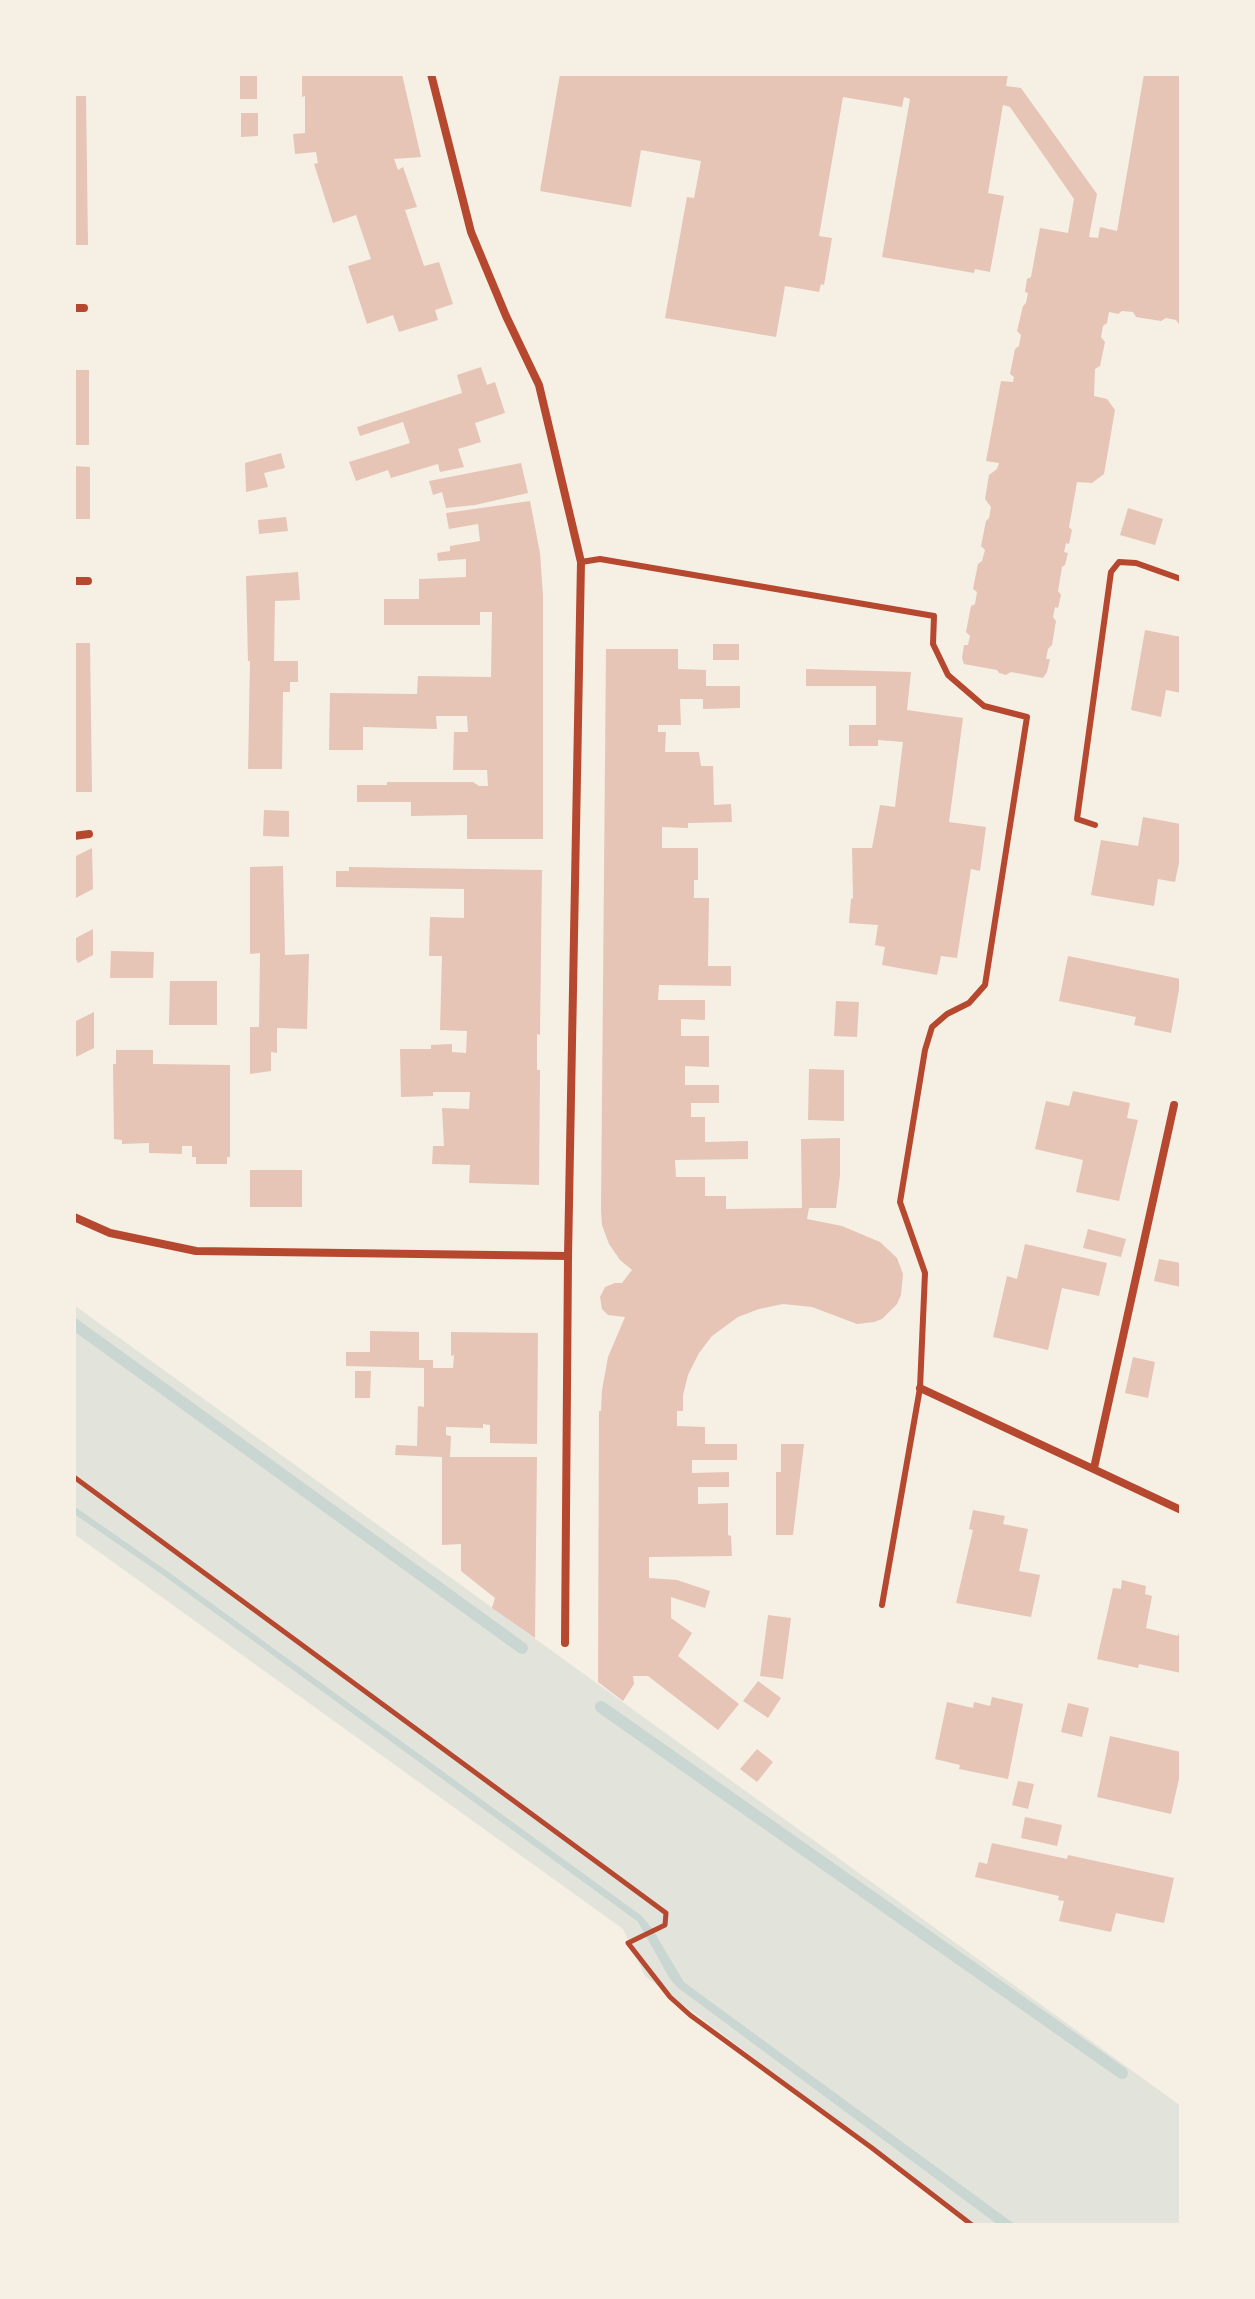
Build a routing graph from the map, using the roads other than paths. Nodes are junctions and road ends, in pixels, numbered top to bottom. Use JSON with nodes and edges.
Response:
{"nodes":[{"id":1,"x":431,"y":74,"type":"edge"},
{"id":2,"x":74,"y":308,"type":"edge"},
{"id":3,"x":84,"y":308,"type":"dead end"},
{"id":4,"x":581,"y":562,"type":"junction"},
{"id":5,"x":1181,"y":579,"type":"edge"},
{"id":6,"x":74,"y":581,"type":"edge"},
{"id":7,"x":88,"y":581,"type":"dead end"},
{"id":8,"x":1095,"y":825,"type":"dead end"},
{"id":9,"x":89,"y":834,"type":"dead end"},
{"id":10,"x":74,"y":836,"type":"edge"},
{"id":11,"x":1174,"y":1105,"type":"dead end"},
{"id":12,"x":74,"y":1217,"type":"edge"},
{"id":13,"x":568,"y":1256,"type":"junction"},
{"id":14,"x":920,"y":1388,"type":"junction"},
{"id":15,"x":1094,"y":1468,"type":"junction"},
{"id":16,"x":1181,"y":1510,"type":"edge"},
{"id":17,"x":882,"y":1605,"type":"dead end"},
{"id":18,"x":565,"y":1643,"type":"dead end"}],
"edges":[{"from":1,"to":4,"type":"street"},
{"from":2,"to":3,"type":"street"},
{"from":4,"to":13,"type":"street"},
{"from":4,"to":14,"type":"lane"},
{"from":5,"to":8,"type":"lane"},
{"from":6,"to":7,"type":"street"},
{"from":9,"to":10,"type":"street"},
{"from":11,"to":15,"type":"street"},
{"from":12,"to":13,"type":"street"},
{"from":13,"to":18,"type":"street"},
{"from":14,"to":15,"type":"street"},
{"from":14,"to":17,"type":"lane"},
{"from":15,"to":16,"type":"street"}]}
